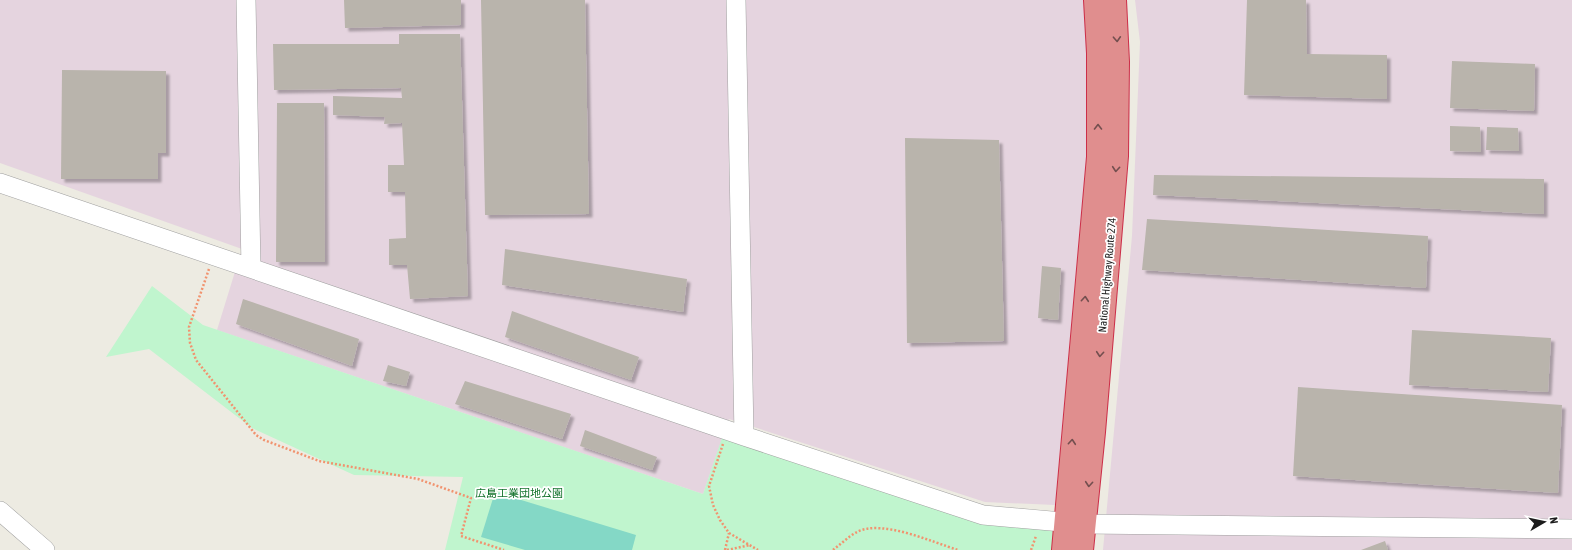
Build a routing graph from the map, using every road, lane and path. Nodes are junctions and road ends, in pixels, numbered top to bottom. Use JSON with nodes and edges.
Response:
{"nodes":[{"id":1,"x":246,"y":0,"type":"edge"},
{"id":2,"x":736,"y":0,"type":"edge"},
{"id":3,"x":1095,"y":0,"type":"edge"},
{"id":4,"x":1115,"y":0,"type":"edge"},
{"id":5,"x":0,"y":183,"type":"edge"},
{"id":6,"x":214,"y":255,"type":"junction"},
{"id":7,"x":251,"y":268,"type":"junction"},
{"id":8,"x":736,"y":433,"type":"junction"},
{"id":9,"x":0,"y":511,"type":"edge"},
{"id":10,"x":1075,"y":523,"type":"junction"},
{"id":11,"x":1572,"y":529,"type":"edge"},
{"id":12,"x":729,"y":533,"type":"junction"},
{"id":13,"x":1036,"y":536,"type":"dead end"},
{"id":14,"x":750,"y":545,"type":"junction"},
{"id":15,"x":45,"y":550,"type":"edge"},
{"id":16,"x":504,"y":550,"type":"edge"},
{"id":17,"x":726,"y":550,"type":"edge"},
{"id":18,"x":758,"y":550,"type":"edge"},
{"id":19,"x":833,"y":550,"type":"edge"},
{"id":20,"x":958,"y":550,"type":"edge"},
{"id":21,"x":1031,"y":550,"type":"edge"},
{"id":22,"x":1063,"y":550,"type":"edge"},
{"id":23,"x":1082,"y":550,"type":"edge"}],
"edges":[{"from":1,"to":7,"type":"street"},
{"from":2,"to":8,"type":"street"},
{"from":10,"to":3,"type":"highway","name":"National Highway Route 274","one_way":true},
{"from":4,"to":10,"type":"highway","name":"National Highway Route 274","one_way":true},
{"from":5,"to":6,"type":"street"},
{"from":6,"to":7,"type":"street"},
{"from":6,"to":16,"type":"path"},
{"from":7,"to":8,"type":"street"},
{"from":8,"to":10,"type":"street"},
{"from":8,"to":12,"type":"path"},
{"from":9,"to":15,"type":"street"},
{"from":10,"to":11,"type":"street"},
{"from":10,"to":22,"type":"highway","name":"National Highway Route 274"},
{"from":10,"to":23,"type":"highway","name":"National Highway Route 274"},
{"from":12,"to":14,"type":"path"},
{"from":12,"to":17,"type":"path"},
{"from":13,"to":21,"type":"path"},
{"from":14,"to":17,"type":"path"},
{"from":14,"to":18,"type":"path"},
{"from":19,"to":20,"type":"path"}]}
